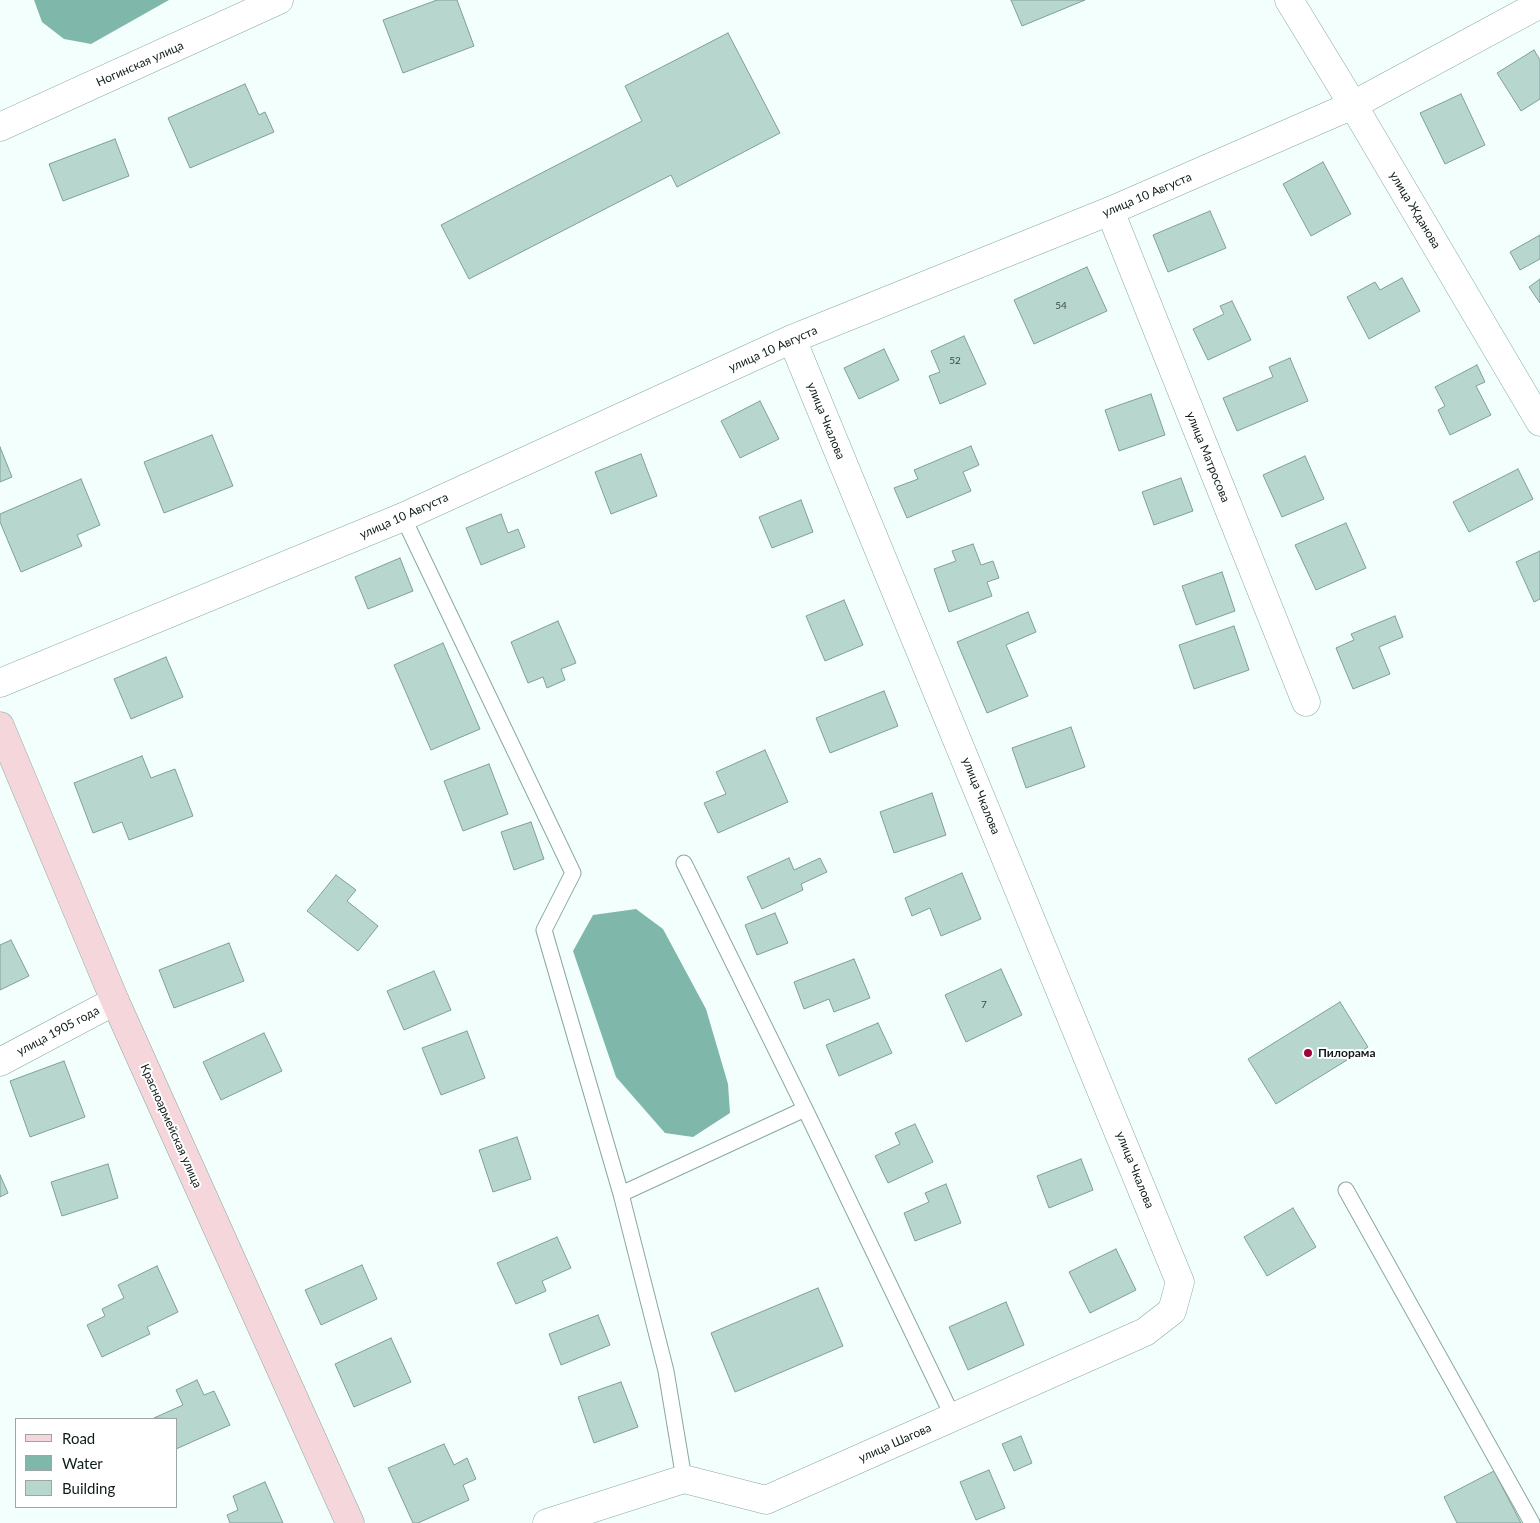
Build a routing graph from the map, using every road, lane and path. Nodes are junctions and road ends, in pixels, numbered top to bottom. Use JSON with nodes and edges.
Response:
{"nodes":[{"id":1,"x":279,"y":0,"type":"edge"},
{"id":2,"x":1289,"y":0,"type":"edge"},
{"id":3,"x":1540,"y":4,"type":"edge"},
{"id":4,"x":1353,"y":105,"type":"junction"},
{"id":5,"x":0,"y":127,"type":"edge"},
{"id":6,"x":1110,"y":211,"type":"junction"},
{"id":7,"x":792,"y":339,"type":"junction"},
{"id":8,"x":1540,"y":422,"type":"edge"},
{"id":9,"x":403,"y":517,"type":"junction"},
{"id":10,"x":0,"y":683,"type":"edge"},
{"id":11,"x":1306,"y":702,"type":"dead end"},
{"id":12,"x":0,"y":726,"type":"edge"},
{"id":13,"x":684,"y":863,"type":"dead end"},
{"id":14,"x":115,"y":1001,"type":"junction"},
{"id":15,"x":0,"y":1062,"type":"edge"},
{"id":16,"x":805,"y":1109,"type":"junction"},
{"id":17,"x":1346,"y":1190,"type":"dead end"},
{"id":18,"x":621,"y":1194,"type":"junction"},
{"id":19,"x":1169,"y":1252,"type":"joint"},
{"id":20,"x":953,"y":1417,"type":"junction"},
{"id":21,"x":684,"y":1480,"type":"junction"},
{"id":22,"x":350,"y":1523,"type":"edge"},
{"id":23,"x":547,"y":1523,"type":"edge"},
{"id":24,"x":1532,"y":1523,"type":"edge"}],
"edges":[{"from":1,"to":5,"type":"street","name":"Ногинская улица"},
{"from":2,"to":4,"type":"street","name":"улица Жданова"},
{"from":3,"to":4,"type":"street","name":"улица 10 Августа"},
{"from":4,"to":6,"type":"street","name":"улица 10 Августа"},
{"from":4,"to":8,"type":"street","name":"улица Жданова"},
{"from":6,"to":7,"type":"street","name":"улица 10 Августа"},
{"from":6,"to":11,"type":"street","name":"улица Матросова"},
{"from":7,"to":9,"type":"street","name":"улица 10 Августа"},
{"from":7,"to":19,"type":"street","name":"улица Чкалова"},
{"from":9,"to":10,"type":"street","name":"улица 10 Августа"},
{"from":9,"to":18,"type":"lane"},
{"from":12,"to":14,"type":"main road","name":"Красноармейская улица"},
{"from":13,"to":16,"type":"lane"},
{"from":14,"to":15,"type":"street","name":"улица 1905 года"},
{"from":14,"to":22,"type":"main road","name":"Красноармейская улица"},
{"from":16,"to":18,"type":"lane"},
{"from":16,"to":20,"type":"lane"},
{"from":17,"to":24,"type":"lane"},
{"from":18,"to":21,"type":"lane"},
{"from":19,"to":20,"type":"street","name":"улица Шагова"},
{"from":20,"to":21,"type":"street","name":"улица Шагова"},
{"from":21,"to":23,"type":"street"}]}
